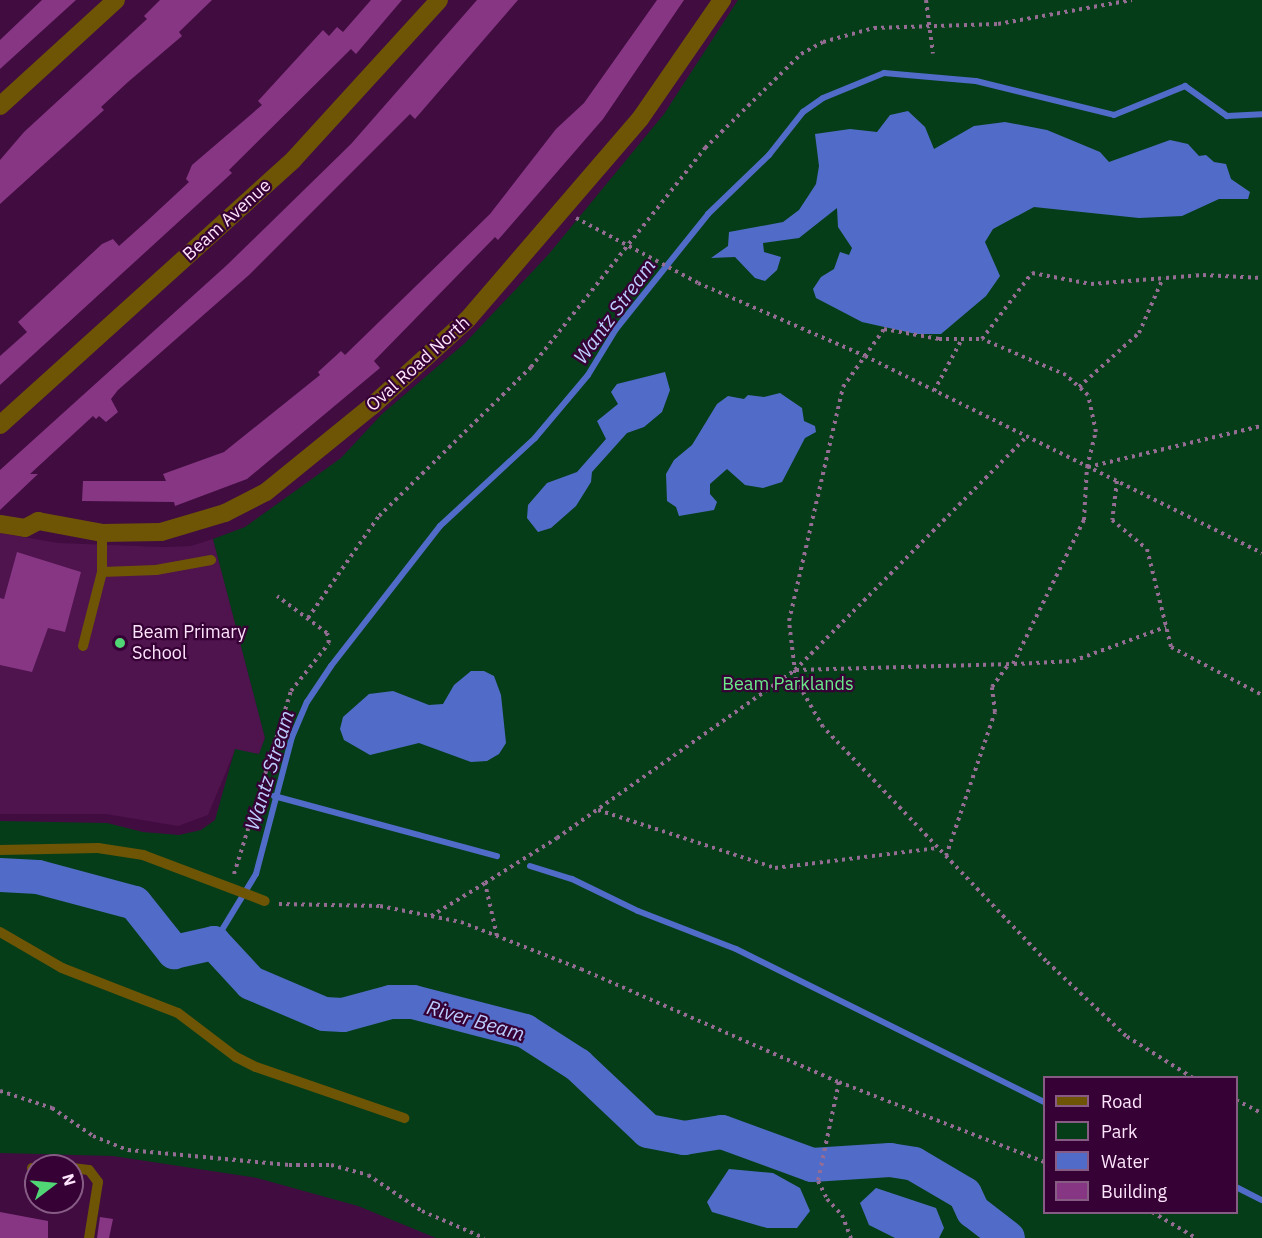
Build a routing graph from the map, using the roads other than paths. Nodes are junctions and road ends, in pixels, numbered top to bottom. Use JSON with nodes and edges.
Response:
{"nodes":[{"id":1,"x":116,"y":0,"type":"edge"},
{"id":2,"x":439,"y":0,"type":"edge"},
{"id":3,"x":722,"y":0,"type":"edge"},
{"id":4,"x":0,"y":106,"type":"edge"},
{"id":5,"x":0,"y":425,"type":"edge"},
{"id":6,"x":0,"y":525,"type":"edge"},
{"id":7,"x":102,"y":533,"type":"junction"},
{"id":8,"x":211,"y":560,"type":"dead end"},
{"id":9,"x":102,"y":572,"type":"junction"},
{"id":10,"x":83,"y":646,"type":"dead end"},
{"id":11,"x":0,"y":850,"type":"edge"},
{"id":12,"x":265,"y":901,"type":"road end"},
{"id":13,"x":0,"y":932,"type":"edge"},
{"id":14,"x":404,"y":1118,"type":"dead end"},
{"id":15,"x":84,"y":1169,"type":"edge"},
{"id":16,"x":89,"y":1238,"type":"edge"}],
"edges":[{"from":1,"to":4,"type":"street"},
{"from":2,"to":5,"type":"street","name":"Beam Avenue"},
{"from":3,"to":7,"type":"street","name":"Oval Road North"},
{"from":6,"to":7,"type":"street","name":"Oval Road North"},
{"from":7,"to":9,"type":"lane"},
{"from":8,"to":9,"type":"lane"},
{"from":9,"to":10,"type":"lane"},
{"from":11,"to":12,"type":"lane"},
{"from":13,"to":14,"type":"lane"},
{"from":15,"to":16,"type":"lane"}]}
